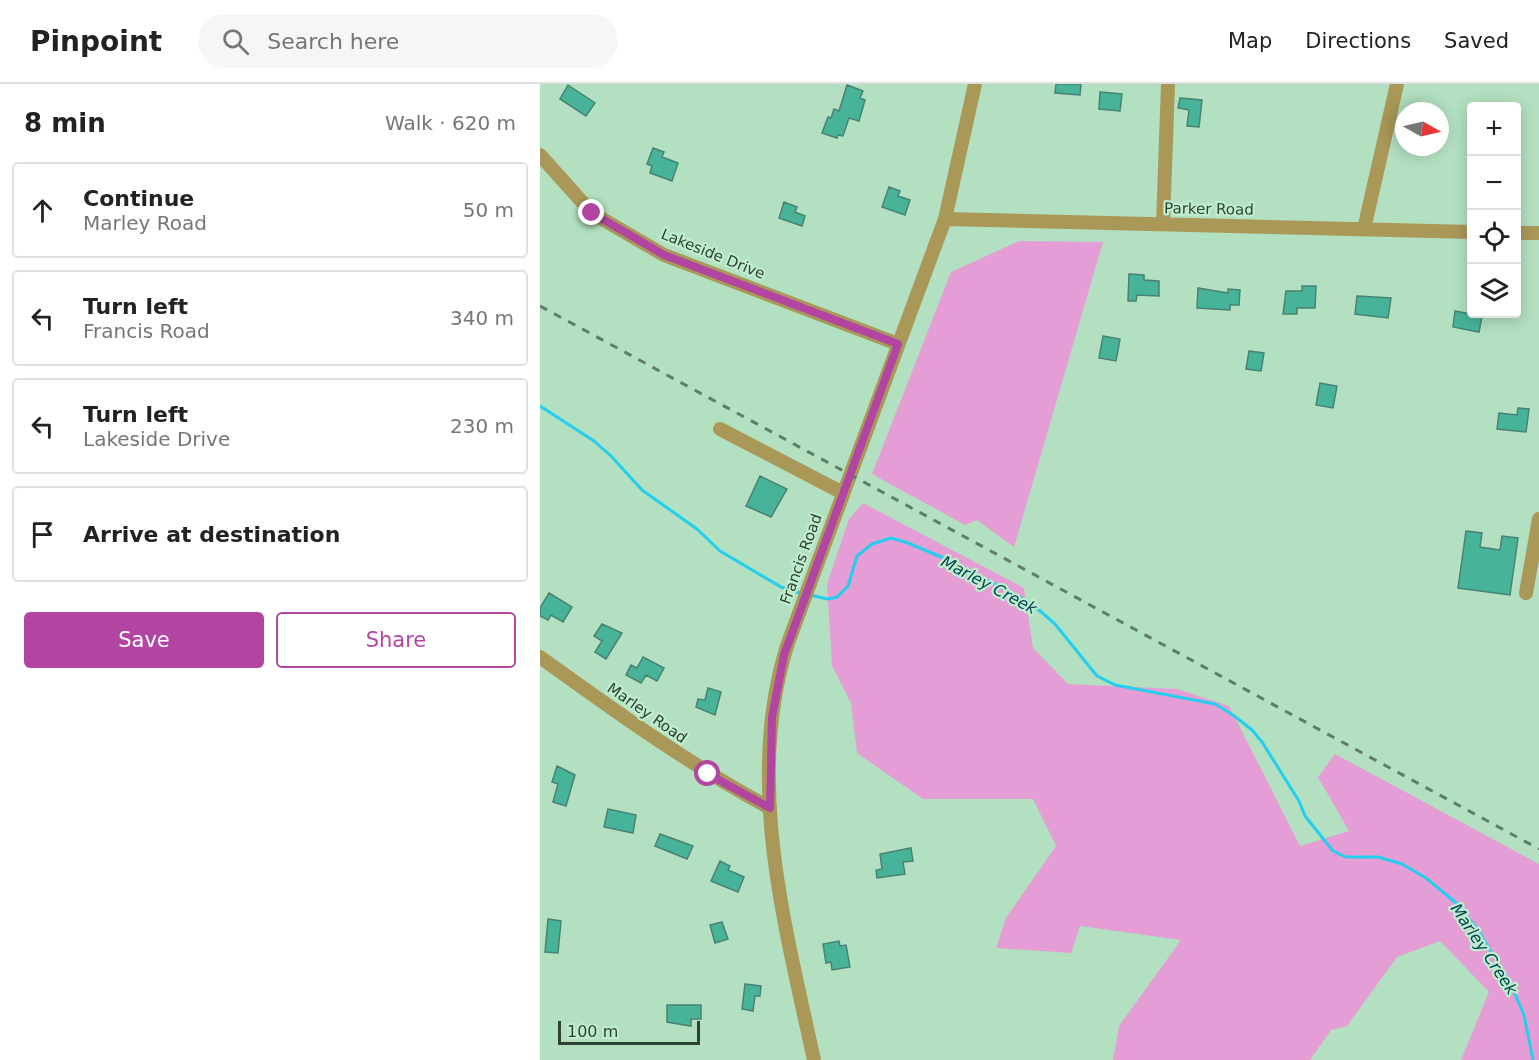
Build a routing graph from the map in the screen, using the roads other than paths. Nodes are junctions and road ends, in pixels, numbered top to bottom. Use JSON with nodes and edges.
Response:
{"nodes":[{"id":1,"x":975,"y":84,"type":"edge"},
{"id":2,"x":1168,"y":84,"type":"edge"},
{"id":3,"x":1397,"y":84,"type":"edge"},
{"id":4,"x":540,"y":155,"type":"edge"},
{"id":5,"x":945,"y":219,"type":"junction"},
{"id":6,"x":1163,"y":224,"type":"junction"},
{"id":7,"x":1364,"y":229,"type":"junction"},
{"id":8,"x":1467,"y":232,"type":"edge"},
{"id":9,"x":1521,"y":233,"type":"edge"},
{"id":10,"x":1539,"y":233,"type":"edge"},
{"id":11,"x":898,"y":344,"type":"junction"},
{"id":12,"x":720,"y":429,"type":"dead end"},
{"id":13,"x":843,"y":493,"type":"junction"},
{"id":14,"x":1539,"y":519,"type":"edge"},
{"id":15,"x":1526,"y":593,"type":"dead end"},
{"id":16,"x":540,"y":658,"type":"edge"},
{"id":17,"x":770,"y":808,"type":"junction"},
{"id":18,"x":814,"y":1060,"type":"edge"}],
"edges":[{"from":1,"to":5,"type":"street","name":"Francis Road"},
{"from":2,"to":6,"type":"street"},
{"from":3,"to":7,"type":"street"},
{"from":4,"to":11,"type":"street","name":"Lakeside Drive"},
{"from":5,"to":6,"type":"street","name":"Parker Road"},
{"from":5,"to":11,"type":"street","name":"Francis Road"},
{"from":6,"to":7,"type":"street","name":"Parker Road"},
{"from":7,"to":8,"type":"street","name":"Parker Road"},
{"from":9,"to":10,"type":"street"},
{"from":11,"to":13,"type":"street","name":"Francis Road"},
{"from":12,"to":13,"type":"street"},
{"from":13,"to":17,"type":"street","name":"Francis Road"},
{"from":14,"to":15,"type":"street"},
{"from":16,"to":17,"type":"street","name":"Marley Road"},
{"from":17,"to":18,"type":"street","name":"Francis Road"}]}
